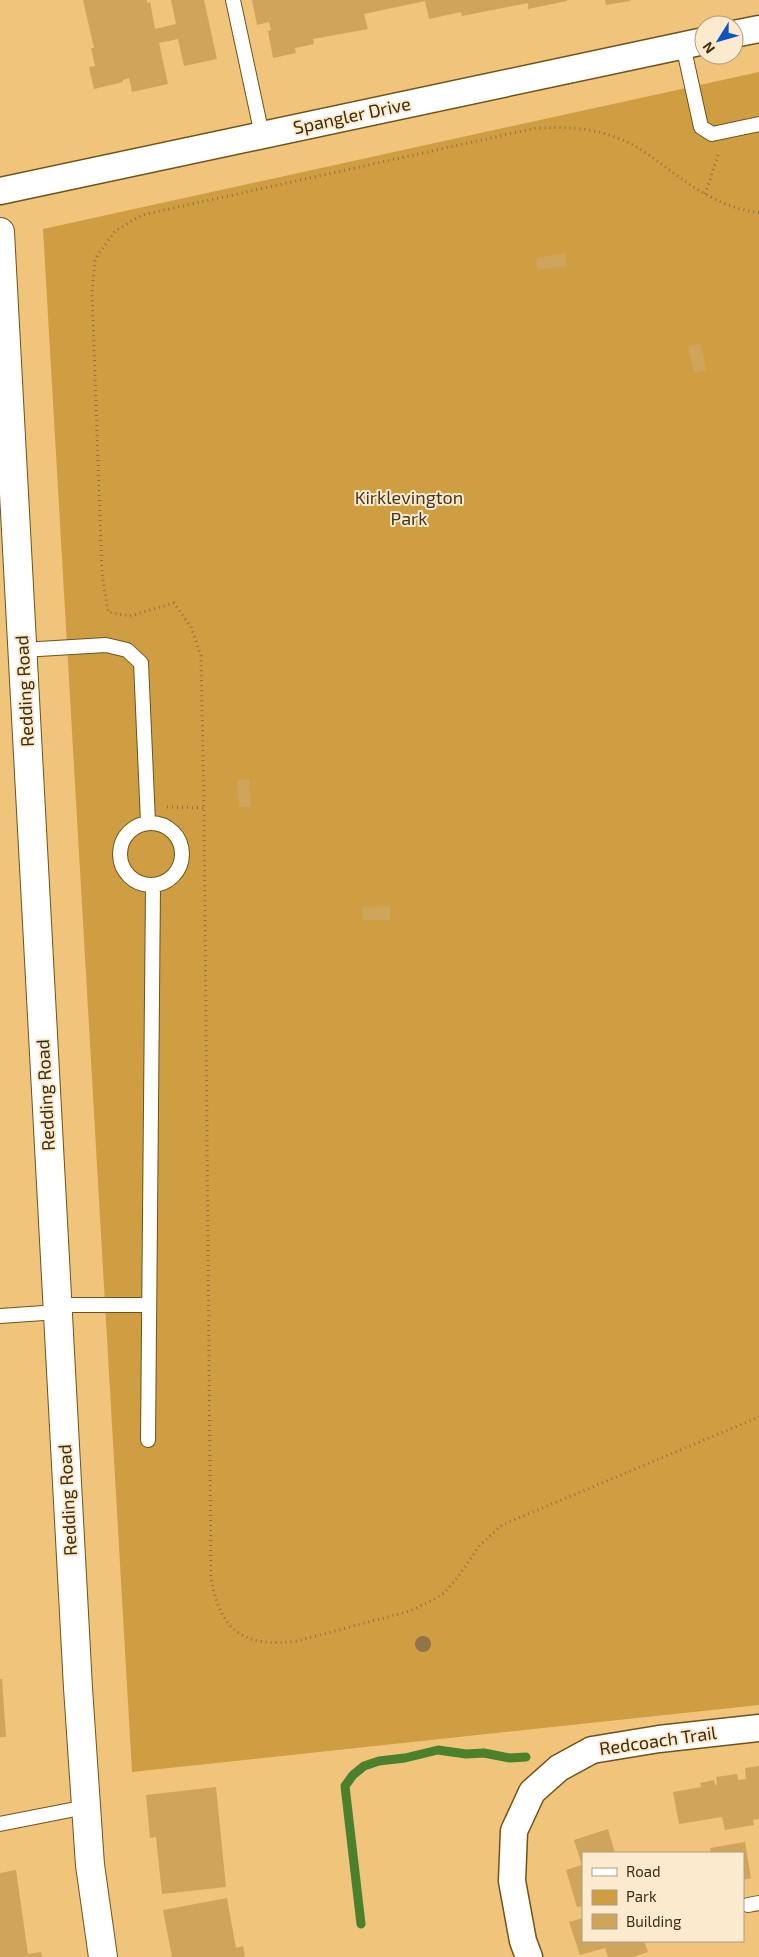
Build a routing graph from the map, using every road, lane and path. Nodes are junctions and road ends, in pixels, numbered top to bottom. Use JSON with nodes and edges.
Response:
{"nodes":[{"id":1,"x":233,"y":0,"type":"edge"},
{"id":2,"x":759,"y":29,"type":"edge"},
{"id":3,"x":744,"y":32,"type":"edge"},
{"id":4,"x":694,"y":43,"type":"edge"},
{"id":5,"x":696,"y":65,"type":"edge"},
{"id":6,"x":759,"y":124,"type":"edge"},
{"id":7,"x":726,"y":130,"type":"junction"},
{"id":8,"x":262,"y":135,"type":"junction"},
{"id":9,"x":0,"y":191,"type":"edge"},
{"id":10,"x":705,"y":194,"type":"junction"},
{"id":11,"x":759,"y":213,"type":"edge"},
{"id":12,"x":0,"y":232,"type":"edge"},
{"id":13,"x":4,"y":398,"type":"edge"},
{"id":14,"x":22,"y":650,"type":"junction"},
{"id":15,"x":148,"y":806,"type":"junction"},
{"id":16,"x":204,"y":808,"type":"junction"},
{"id":17,"x":148,"y":822,"type":"junction"},
{"id":18,"x":153,"y":885,"type":"junction"},
{"id":19,"x":149,"y":1305,"type":"junction"},
{"id":20,"x":58,"y":1309,"type":"junction"},
{"id":21,"x":0,"y":1316,"type":"edge"},
{"id":22,"x":759,"y":1417,"type":"edge"},
{"id":23,"x":148,"y":1440,"type":"dead end"},
{"id":24,"x":759,"y":1728,"type":"edge"},
{"id":25,"x":86,"y":1806,"type":"junction"},
{"id":26,"x":0,"y":1824,"type":"edge"},
{"id":27,"x":103,"y":1957,"type":"edge"},
{"id":28,"x":529,"y":1957,"type":"edge"}],
"edges":[{"from":1,"to":8,"type":"lane"},
{"from":2,"to":3,"type":"street"},
{"from":4,"to":8,"type":"street","name":"Spangler Drive"},
{"from":5,"to":7,"type":"lane"},
{"from":6,"to":7,"type":"lane"},
{"from":7,"to":10,"type":"path"},
{"from":8,"to":9,"type":"street","name":"Spangler Drive"},
{"from":10,"to":11,"type":"path"},
{"from":10,"to":16,"type":"path"},
{"from":12,"to":13,"type":"street","name":"Redding Road"},
{"from":13,"to":14,"type":"street","name":"Redding Road"},
{"from":14,"to":15,"type":"lane"},
{"from":14,"to":20,"type":"street","name":"Redding Road"},
{"from":15,"to":16,"type":"path"},
{"from":15,"to":17,"type":"lane"},
{"from":16,"to":22,"type":"path"},
{"from":17,"to":18,"type":"lane"},
{"from":17,"to":18,"type":"lane"},
{"from":18,"to":19,"type":"lane"},
{"from":19,"to":20,"type":"lane"},
{"from":19,"to":23,"type":"lane"},
{"from":20,"to":21,"type":"lane"},
{"from":20,"to":25,"type":"street","name":"Redding Road"},
{"from":24,"to":28,"type":"street","name":"Redcoach Trail"},
{"from":25,"to":26,"type":"lane"},
{"from":25,"to":27,"type":"street","name":"Redding Road"}]}
